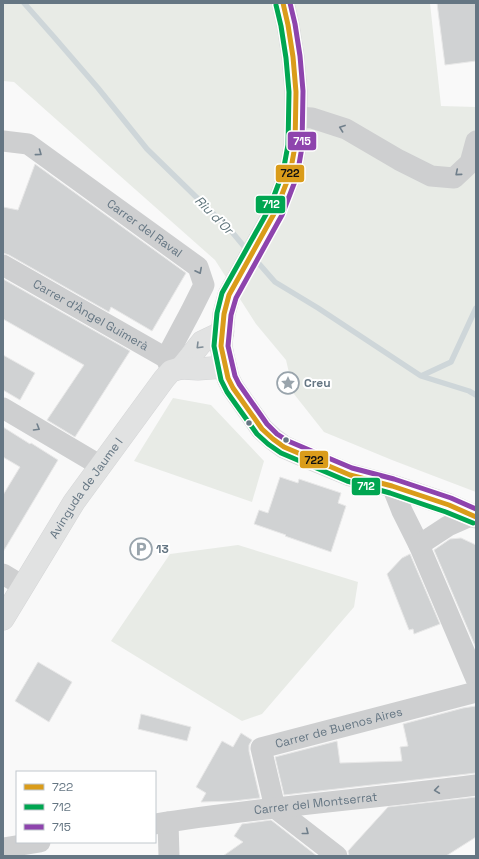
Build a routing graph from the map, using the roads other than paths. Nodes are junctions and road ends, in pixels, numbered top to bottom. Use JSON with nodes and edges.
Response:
{"nodes":[{"id":1,"x":283,"y":3,"type":"edge"},
{"id":2,"x":296,"y":117,"type":"junction"},
{"id":3,"x":3,"y":141,"type":"edge"},
{"id":4,"x":476,"y":141,"type":"edge"},
{"id":5,"x":3,"y":264,"type":"edge"},
{"id":6,"x":223,"y":332,"type":"junction"},
{"id":7,"x":173,"y":366,"type":"junction"},
{"id":8,"x":225,"y":368,"type":"junction"},
{"id":9,"x":3,"y":408,"type":"edge"},
{"id":10,"x":101,"y":466,"type":"junction"},
{"id":11,"x":392,"y":486,"type":"junction"},
{"id":12,"x":474,"y":516,"type":"edge"},
{"id":13,"x":419,"y":545,"type":"junction"},
{"id":14,"x":3,"y":574,"type":"edge"},
{"id":15,"x":23,"y":586,"type":"junction"},
{"id":16,"x":3,"y":619,"type":"edge"},
{"id":17,"x":476,"y":679,"type":"edge"},
{"id":18,"x":476,"y":692,"type":"edge"},
{"id":19,"x":476,"y":785,"type":"edge"},
{"id":20,"x":275,"y":808,"type":"junction"},
{"id":21,"x":161,"y":823,"type":"edge"},
{"id":22,"x":34,"y":843,"type":"edge"},
{"id":23,"x":3,"y":848,"type":"edge"},
{"id":24,"x":169,"y":856,"type":"edge"},
{"id":25,"x":337,"y":856,"type":"edge"}],
"edges":[{"from":1,"to":2,"type":"main road"},
{"from":4,"to":2,"type":"street","one_way":true},
{"from":2,"to":6,"type":"main road"},
{"from":3,"to":7,"type":"street","name":"Carrer del Raval","one_way":true},
{"from":5,"to":7,"type":"street","name":"Carrer d'Àngel Guimerà"},
{"from":6,"to":7,"type":"main road","name":"Avinguda de Jaume I","one_way":true},
{"from":6,"to":8,"type":"main road"},
{"from":7,"to":8,"type":"main road"},
{"from":7,"to":10,"type":"main road","name":"Avinguda de Jaume I"},
{"from":8,"to":11,"type":"main road"},
{"from":9,"to":10,"type":"street","one_way":true},
{"from":10,"to":15,"type":"main road","name":"Avinguda de Jaume I"},
{"from":11,"to":12,"type":"main road"},
{"from":11,"to":13,"type":"street"},
{"from":12,"to":13,"type":"street"},
{"from":13,"to":17,"type":"street"},
{"from":14,"to":15,"type":"street"},
{"from":15,"to":16,"type":"main road","name":"Avinguda de Jaume I"},
{"from":18,"to":20,"type":"street","name":"Carrer de Buenos Aires"},
{"from":19,"to":20,"type":"street","name":"Carrer del Montserrat","one_way":true},
{"from":20,"to":21,"type":"street","name":"Carrer del Montserrat"},
{"from":20,"to":25,"type":"street","one_way":true},
{"from":21,"to":24,"type":"street"},
{"from":22,"to":23,"type":"street"}]}
